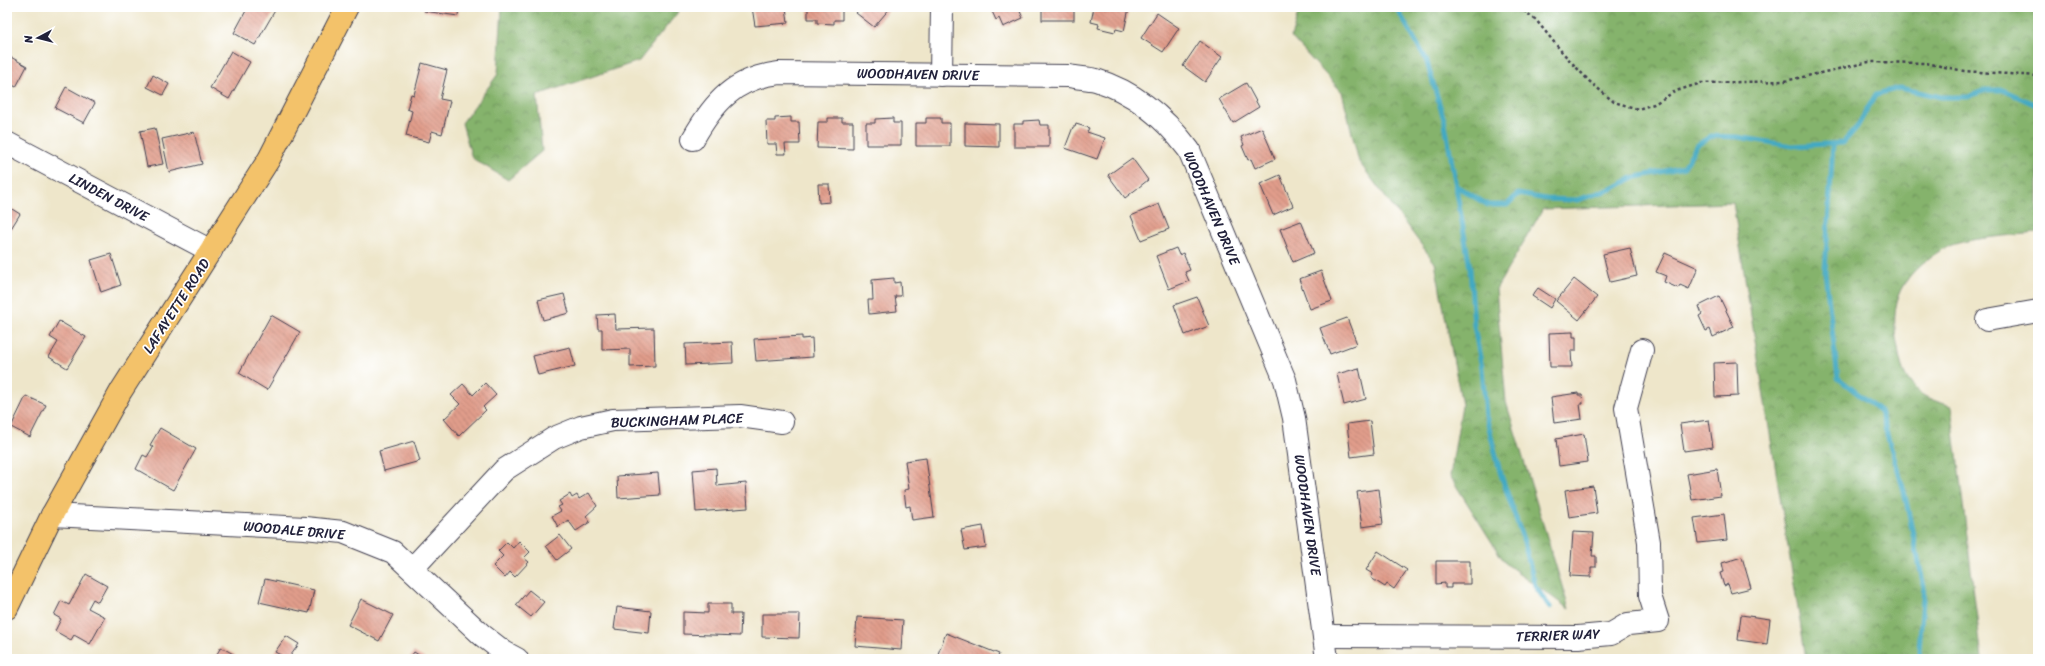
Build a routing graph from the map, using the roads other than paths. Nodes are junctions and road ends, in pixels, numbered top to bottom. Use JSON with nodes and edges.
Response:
{"nodes":[{"id":1,"x":347,"y":7,"type":"edge"},
{"id":2,"x":942,"y":7,"type":"edge"},
{"id":3,"x":941,"y":75,"type":"junction"},
{"id":4,"x":693,"y":139,"type":"dead end"},
{"id":5,"x":7,"y":143,"type":"edge"},
{"id":6,"x":211,"y":251,"type":"junction"},
{"id":7,"x":2038,"y":311,"type":"edge"},
{"id":8,"x":1987,"y":320,"type":"dead end"},
{"id":9,"x":1642,"y":350,"type":"dead end"},
{"id":10,"x":782,"y":422,"type":"dead end"},
{"id":11,"x":52,"y":515,"type":"junction"},
{"id":12,"x":412,"y":569,"type":"junction"},
{"id":13,"x":7,"y":608,"type":"edge"},
{"id":14,"x":1324,"y":636,"type":"junction"},
{"id":15,"x":507,"y":657,"type":"edge"},
{"id":16,"x":1327,"y":659,"type":"edge"}],
"edges":[{"from":1,"to":6,"type":"main road","name":"LAFAYETTE ROAD"},
{"from":2,"to":3,"type":"street"},
{"from":3,"to":4,"type":"street","name":"WOODHAVEN DRIVE"},
{"from":3,"to":14,"type":"street","name":"WOODHAVEN DRIVE"},
{"from":5,"to":6,"type":"street","name":"LINDEN DRIVE"},
{"from":6,"to":11,"type":"main road","name":"LAFAYETTE ROAD"},
{"from":7,"to":8,"type":"street"},
{"from":9,"to":14,"type":"street","name":"TERRIER WAY"},
{"from":10,"to":12,"type":"street","name":"BUCKINGHAM PLACE"},
{"from":11,"to":12,"type":"street","name":"WOODALE DRIVE"},
{"from":11,"to":13,"type":"main road","name":"LAFAYETTE ROAD"},
{"from":12,"to":15,"type":"street","name":"WOODALE DRIVE"},
{"from":14,"to":16,"type":"street","name":"WOODHAVEN DRIVE"}]}
